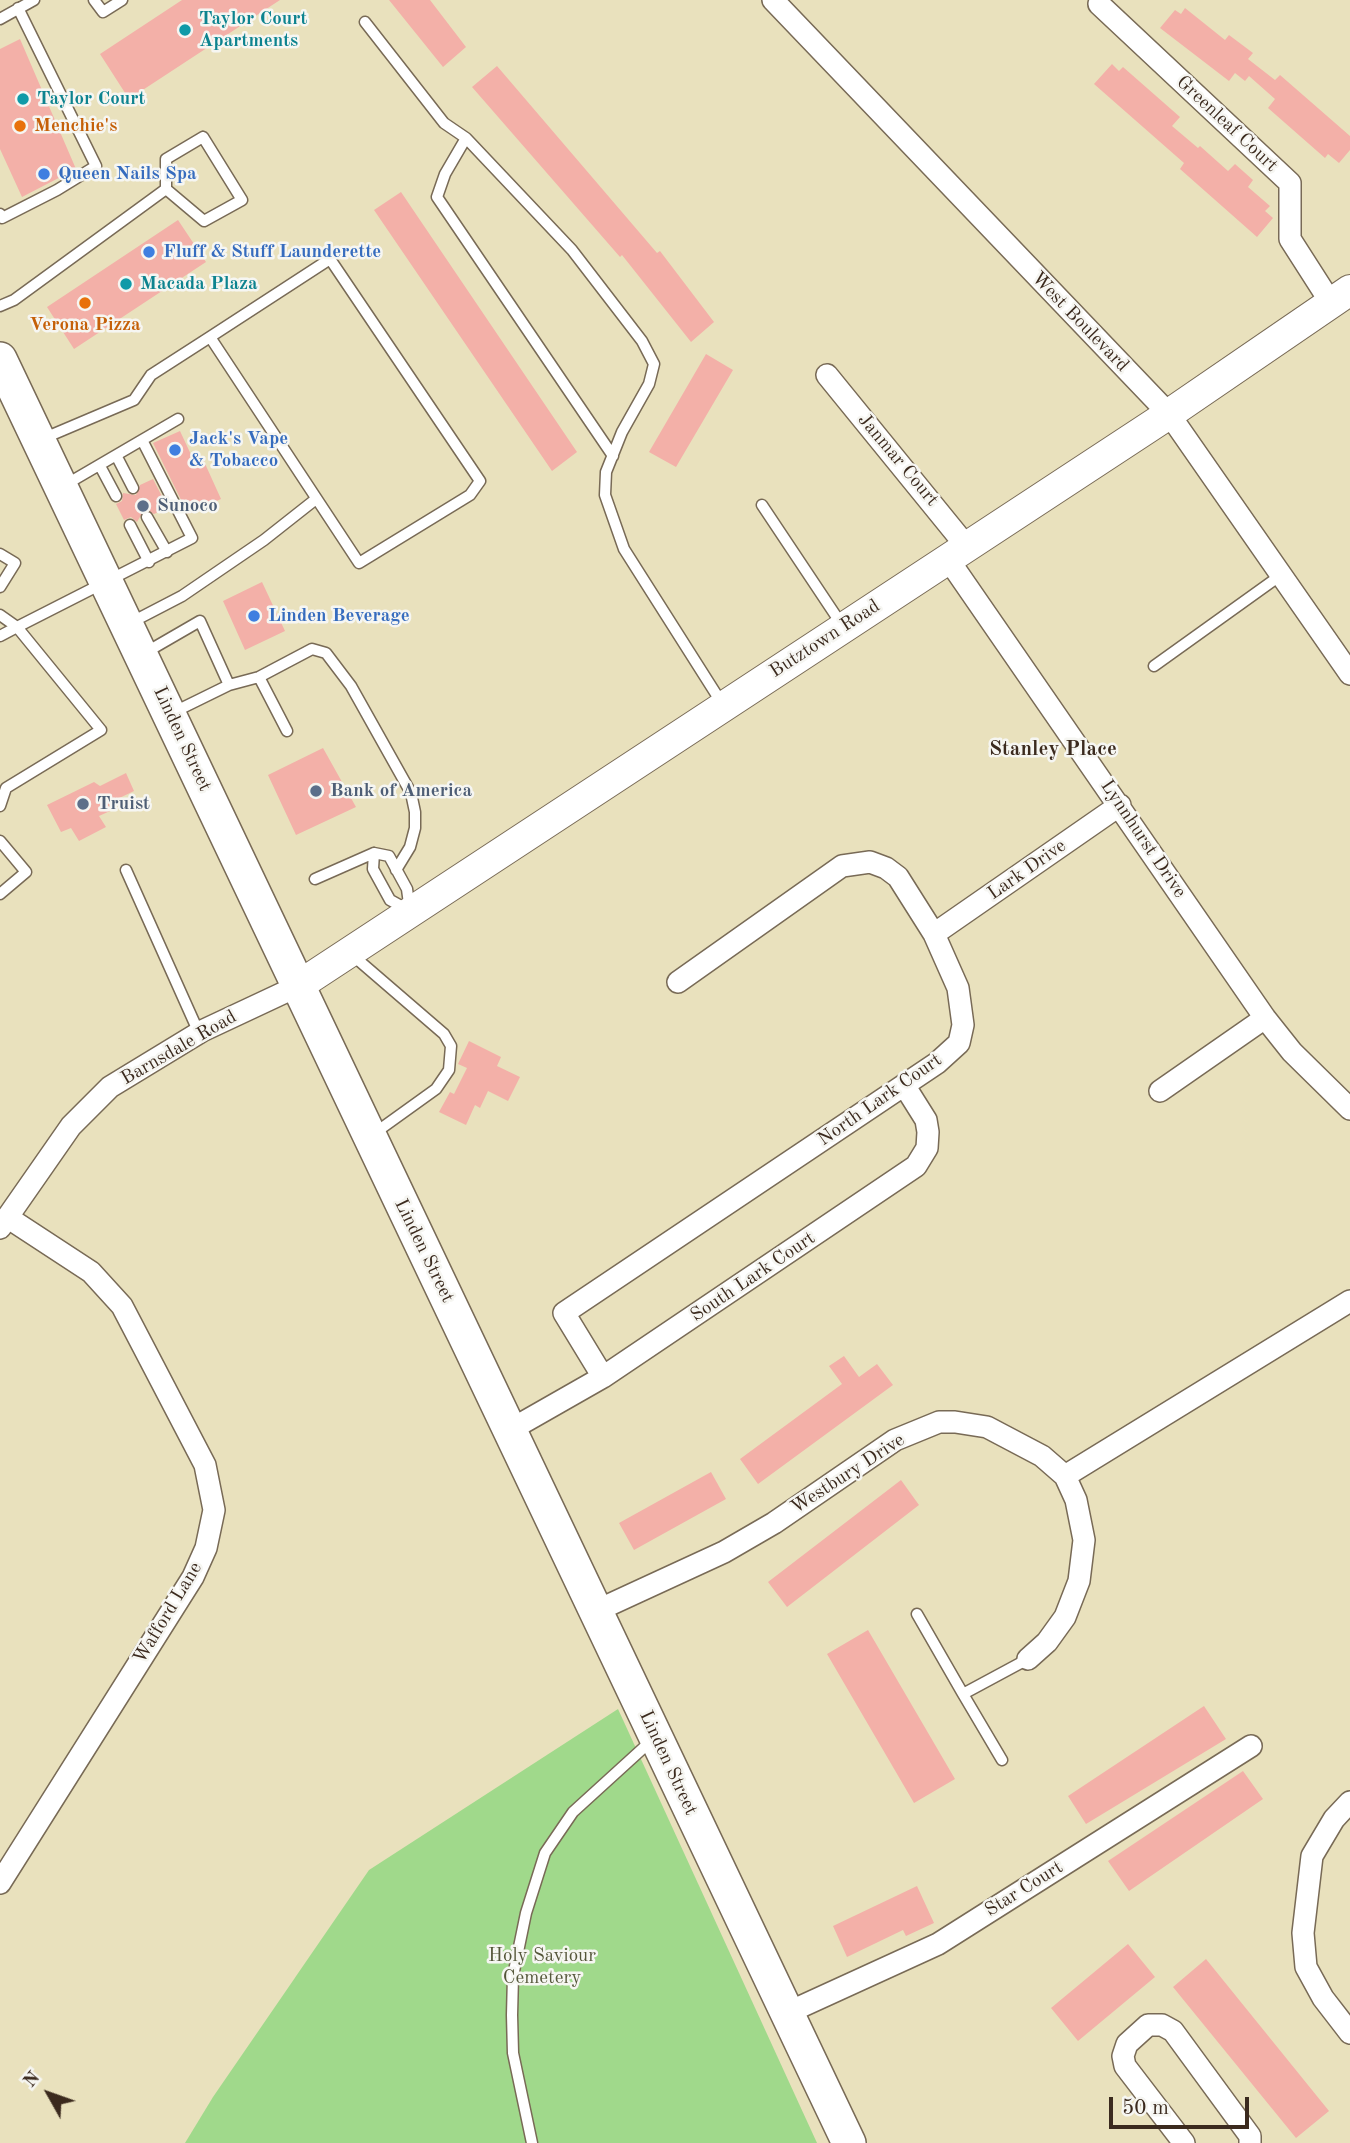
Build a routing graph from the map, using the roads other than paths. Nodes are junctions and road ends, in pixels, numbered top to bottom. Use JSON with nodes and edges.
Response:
{"nodes":[{"id":1,"x":34,"y":0,"type":"edge"},
{"id":2,"x":94,"y":0,"type":"edge"},
{"id":3,"x":122,"y":0,"type":"edge"},
{"id":4,"x":773,"y":0,"type":"edge"},
{"id":5,"x":1098,"y":4,"type":"dead end"},
{"id":6,"x":18,"y":8,"type":"junction"},
{"id":7,"x":0,"y":19,"type":"edge"},
{"id":8,"x":365,"y":22,"type":"dead end"},
{"id":9,"x":466,"y":138,"type":"junction"},
{"id":10,"x":166,"y":189,"type":"junction"},
{"id":11,"x":1,"y":216,"type":"edge"},
{"id":12,"x":1340,"y":296,"type":"edge"},
{"id":13,"x":0,"y":306,"type":"edge"},
{"id":14,"x":210,"y":337,"type":"junction"},
{"id":15,"x":0,"y":359,"type":"edge"},
{"id":16,"x":827,"y":375,"type":"dead end"},
{"id":17,"x":0,"y":398,"type":"edge"},
{"id":18,"x":1169,"y":414,"type":"junction"},
{"id":19,"x":178,"y":419,"type":"dead end"},
{"id":20,"x":33,"y":428,"type":"junction"},
{"id":21,"x":142,"y":440,"type":"junction"},
{"id":22,"x":612,"y":456,"type":"junction"},
{"id":23,"x":117,"y":457,"type":"junction"},
{"id":24,"x":100,"y":466,"type":"junction"},
{"id":25,"x":61,"y":487,"type":"junction"},
{"id":26,"x":133,"y":488,"type":"dead end"},
{"id":27,"x":116,"y":496,"type":"dead end"},
{"id":28,"x":316,"y":499,"type":"junction"},
{"id":29,"x":762,"y":505,"type":"dead end"},
{"id":30,"x":147,"y":517,"type":"dead end"},
{"id":31,"x":131,"y":525,"type":"dead end"},
{"id":32,"x":167,"y":552,"type":"junction"},
{"id":33,"x":958,"y":553,"type":"junction"},
{"id":34,"x":0,"y":554,"type":"edge"},
{"id":35,"x":149,"y":562,"type":"junction"},
{"id":36,"x":1281,"y":575,"type":"junction"},
{"id":37,"x":106,"y":581,"type":"junction"},
{"id":38,"x":0,"y":587,"type":"edge"},
{"id":39,"x":0,"y":615,"type":"edge"},
{"id":40,"x":127,"y":624,"type":"junction"},
{"id":41,"x":17,"y":627,"type":"junction"},
{"id":42,"x":843,"y":627,"type":"junction"},
{"id":43,"x":0,"y":636,"type":"edge"},
{"id":44,"x":142,"y":655,"type":"junction"},
{"id":45,"x":1154,"y":666,"type":"dead end"},
{"id":46,"x":1350,"y":674,"type":"edge"},
{"id":47,"x":259,"y":677,"type":"junction"},
{"id":48,"x":229,"y":685,"type":"junction"},
{"id":49,"x":723,"y":705,"type":"junction"},
{"id":50,"x":170,"y":714,"type":"junction"},
{"id":51,"x":287,"y":731,"type":"dead end"},
{"id":52,"x":3,"y":784,"type":"edge"},
{"id":53,"x":1120,"y":805,"type":"junction"},
{"id":54,"x":0,"y":806,"type":"edge"},
{"id":55,"x":0,"y":841,"type":"edge"},
{"id":56,"x":374,"y":853,"type":"junction"},
{"id":57,"x":127,"y":870,"type":"dead end"},
{"id":58,"x":396,"y":870,"type":"junction"},
{"id":59,"x":315,"y":879,"type":"dead end"},
{"id":60,"x":0,"y":894,"type":"edge"},
{"id":61,"x":410,"y":911,"type":"junction"},
{"id":62,"x":934,"y":934,"type":"junction"},
{"id":63,"x":348,"y":952,"type":"junction"},
{"id":64,"x":678,"y":982,"type":"dead end"},
{"id":65,"x":298,"y":986,"type":"junction"},
{"id":66,"x":1265,"y":1018,"type":"junction"},
{"id":67,"x":199,"y":1033,"type":"junction"},
{"id":68,"x":904,"y":1086,"type":"junction"},
{"id":69,"x":1160,"y":1091,"type":"dead end"},
{"id":70,"x":1350,"y":1109,"type":"edge"},
{"id":71,"x":370,"y":1137,"type":"junction"},
{"id":72,"x":3,"y":1223,"type":"edge"},
{"id":73,"x":1350,"y":1301,"type":"edge"},
{"id":74,"x":603,"y":1377,"type":"junction"},
{"id":75,"x":510,"y":1430,"type":"junction"},
{"id":76,"x":1065,"y":1476,"type":"junction"},
{"id":77,"x":596,"y":1611,"type":"junction"},
{"id":78,"x":916,"y":1614,"type":"dead end"},
{"id":79,"x":1028,"y":1658,"type":"joint"},
{"id":80,"x":963,"y":1694,"type":"junction"},
{"id":81,"x":656,"y":1737,"type":"junction"},
{"id":82,"x":1251,"y":1746,"type":"dead end"},
{"id":83,"x":1002,"y":1760,"type":"dead end"},
{"id":84,"x":1350,"y":1802,"type":"edge"},
{"id":85,"x":0,"y":1883,"type":"edge"},
{"id":86,"x":787,"y":2013,"type":"junction"},
{"id":87,"x":1350,"y":2033,"type":"edge"},
{"id":88,"x":532,"y":2143,"type":"edge"},
{"id":89,"x":849,"y":2143,"type":"edge"},
{"id":90,"x":1184,"y":2143,"type":"edge"},
{"id":91,"x":1250,"y":2143,"type":"edge"}],
"edges":[{"from":1,"to":6,"type":"lane"},
{"from":2,"to":3,"type":"lane"},
{"from":4,"to":18,"type":"street","name":"West Boulevard"},
{"from":5,"to":12,"type":"street","name":"Greenleaf Court"},
{"from":6,"to":7,"type":"lane"},
{"from":6,"to":11,"type":"lane"},
{"from":8,"to":9,"type":"lane"},
{"from":9,"to":22,"type":"lane"},
{"from":9,"to":22,"type":"lane"},
{"from":10,"to":10,"type":"lane"},
{"from":10,"to":13,"type":"lane"},
{"from":12,"to":18,"type":"street","name":"Butztown Road"},
{"from":14,"to":20,"type":"lane"},
{"from":14,"to":28,"type":"lane"},
{"from":14,"to":28,"type":"lane"},
{"from":15,"to":20,"type":"main road","name":"Linden Street"},
{"from":16,"to":33,"type":"street","name":"Janmar Court"},
{"from":17,"to":20,"type":"street"},
{"from":18,"to":33,"type":"street","name":"Butztown Road"},
{"from":18,"to":36,"type":"street","name":"West Boulevard"},
{"from":19,"to":21,"type":"lane"},
{"from":20,"to":25,"type":"main road","name":"Linden Street"},
{"from":21,"to":23,"type":"lane"},
{"from":21,"to":32,"type":"lane"},
{"from":22,"to":49,"type":"lane"},
{"from":23,"to":24,"type":"lane"},
{"from":23,"to":26,"type":"lane"},
{"from":24,"to":25,"type":"lane"},
{"from":24,"to":27,"type":"lane"},
{"from":25,"to":37,"type":"main road","name":"Linden Street"},
{"from":28,"to":40,"type":"lane"},
{"from":29,"to":42,"type":"lane"},
{"from":30,"to":32,"type":"lane"},
{"from":31,"to":35,"type":"lane"},
{"from":32,"to":35,"type":"lane"},
{"from":33,"to":42,"type":"street","name":"Butztown Road"},
{"from":33,"to":53,"type":"street","name":"Lynnhurst Drive"},
{"from":34,"to":38,"type":"lane"},
{"from":35,"to":37,"type":"lane"},
{"from":36,"to":45,"type":"lane"},
{"from":36,"to":46,"type":"street","name":"West Boulevard"},
{"from":37,"to":40,"type":"main road","name":"Linden Street"},
{"from":37,"to":41,"type":"lane"},
{"from":39,"to":41,"type":"lane"},
{"from":40,"to":44,"type":"main road","name":"Linden Street"},
{"from":41,"to":43,"type":"lane"},
{"from":41,"to":52,"type":"lane"},
{"from":42,"to":49,"type":"street","name":"Butztown Road"},
{"from":44,"to":48,"type":"lane"},
{"from":44,"to":50,"type":"main road","name":"Linden Street"},
{"from":47,"to":48,"type":"lane"},
{"from":47,"to":51,"type":"lane"},
{"from":47,"to":58,"type":"lane"},
{"from":48,"to":50,"type":"lane"},
{"from":49,"to":61,"type":"street","name":"Butztown Road"},
{"from":50,"to":65,"type":"main road","name":"Linden Street"},
{"from":52,"to":54,"type":"lane"},
{"from":53,"to":62,"type":"street","name":"Lark Drive"},
{"from":53,"to":66,"type":"street","name":"Lynnhurst Drive"},
{"from":55,"to":60,"type":"lane"},
{"from":56,"to":58,"type":"lane"},
{"from":56,"to":59,"type":"lane"},
{"from":56,"to":61,"type":"lane"},
{"from":57,"to":67,"type":"lane"},
{"from":58,"to":61,"type":"lane"},
{"from":61,"to":63,"type":"street","name":"Butztown Road"},
{"from":62,"to":64,"type":"street","name":"North Lark Court"},
{"from":62,"to":68,"type":"street","name":"North Lark Court"},
{"from":63,"to":65,"type":"street","name":"Butztown Road"},
{"from":63,"to":71,"type":"lane"},
{"from":65,"to":67,"type":"street","name":"Barnsdale Road"},
{"from":65,"to":71,"type":"main road","name":"Linden Street"},
{"from":66,"to":69,"type":"street"},
{"from":66,"to":70,"type":"street","name":"Lynnhurst Drive"},
{"from":67,"to":72,"type":"street","name":"Barnsdale Road"},
{"from":68,"to":74,"type":"street","name":"South Lark Court"},
{"from":68,"to":74,"type":"street","name":"North Lark Court"},
{"from":71,"to":75,"type":"main road","name":"Linden Street"},
{"from":72,"to":85,"type":"street","name":"Wafford Lane"},
{"from":73,"to":76,"type":"street"},
{"from":74,"to":75,"type":"street","name":"South Lark Court"},
{"from":75,"to":77,"type":"main road","name":"Linden Street"},
{"from":76,"to":77,"type":"street","name":"Westbury Drive"},
{"from":76,"to":79,"type":"street"},
{"from":77,"to":81,"type":"main road","name":"Linden Street"},
{"from":78,"to":80,"type":"lane"},
{"from":79,"to":80,"type":"lane"},
{"from":80,"to":83,"type":"lane"},
{"from":81,"to":86,"type":"main road","name":"Linden Street"},
{"from":81,"to":88,"type":"lane"},
{"from":82,"to":86,"type":"street","name":"Star Court"},
{"from":84,"to":87,"type":"street"},
{"from":86,"to":89,"type":"main road","name":"Linden Street"},
{"from":90,"to":91,"type":"street"}]}
